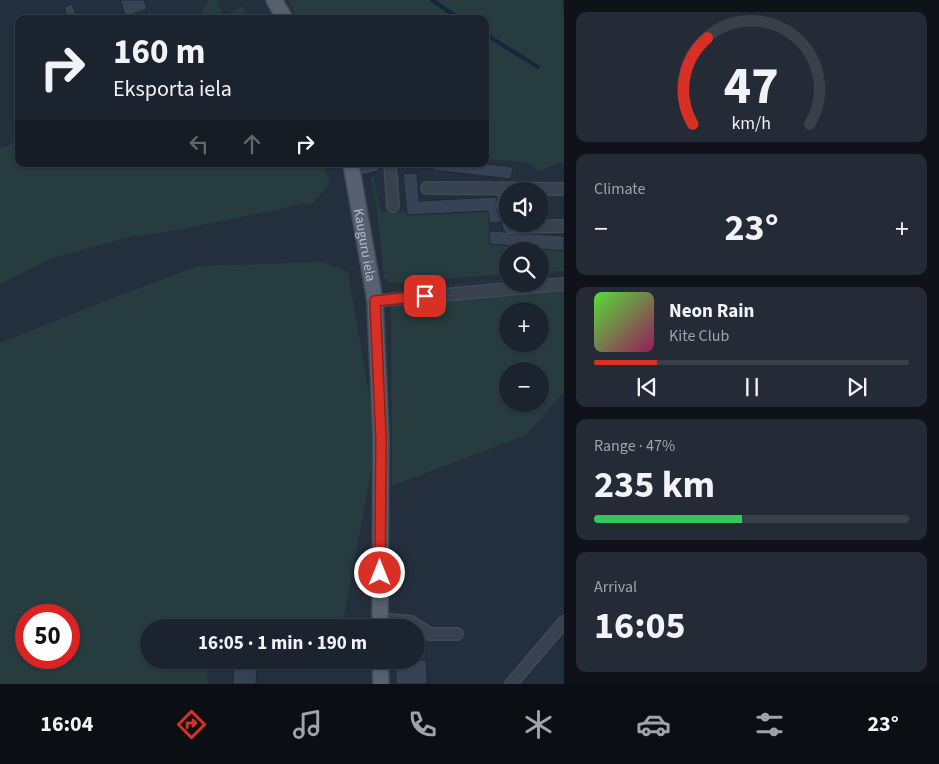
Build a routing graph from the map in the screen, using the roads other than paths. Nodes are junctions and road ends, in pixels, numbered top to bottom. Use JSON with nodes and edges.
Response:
{"nodes":[{"id":1,"x":274,"y":0,"type":"edge"},
{"id":2,"x":283,"y":15,"type":"edge"},
{"id":3,"x":352,"y":167,"type":"edge"},
{"id":4,"x":390,"y":167,"type":"edge"},
{"id":5,"x":427,"y":188,"type":"dead end"},
{"id":6,"x":499,"y":189,"type":"edge"},
{"id":7,"x":549,"y":190,"type":"edge"},
{"id":8,"x":564,"y":190,"type":"edge"},
{"id":9,"x":393,"y":206,"type":"dead end"},
{"id":10,"x":549,"y":226,"type":"edge"},
{"id":11,"x":564,"y":226,"type":"edge"},
{"id":12,"x":564,"y":284,"type":"edge"},
{"id":13,"x":375,"y":301,"type":"junction"},
{"id":14,"x":380,"y":619,"type":"edge"},
{"id":15,"x":564,"y":622,"type":"edge"},
{"id":16,"x":425,"y":631,"type":"edge"},
{"id":17,"x":457,"y":634,"type":"dead end"},
{"id":18,"x":380,"y":669,"type":"edge"},
{"id":19,"x":381,"y":684,"type":"edge"},
{"id":20,"x":511,"y":684,"type":"edge"}],
"edges":[{"from":1,"to":2,"type":"main road"},
{"from":3,"to":13,"type":"main road","name":"Kauguru iela"},
{"from":4,"to":9,"type":"street"},
{"from":5,"to":6,"type":"street"},
{"from":7,"to":8,"type":"street"},
{"from":10,"to":11,"type":"street"},
{"from":12,"to":13,"type":"street"},
{"from":13,"to":14,"type":"main road","name":"Kauguru iela"},
{"from":15,"to":20,"type":"street"},
{"from":16,"to":17,"type":"street"},
{"from":18,"to":19,"type":"main road"}]}
